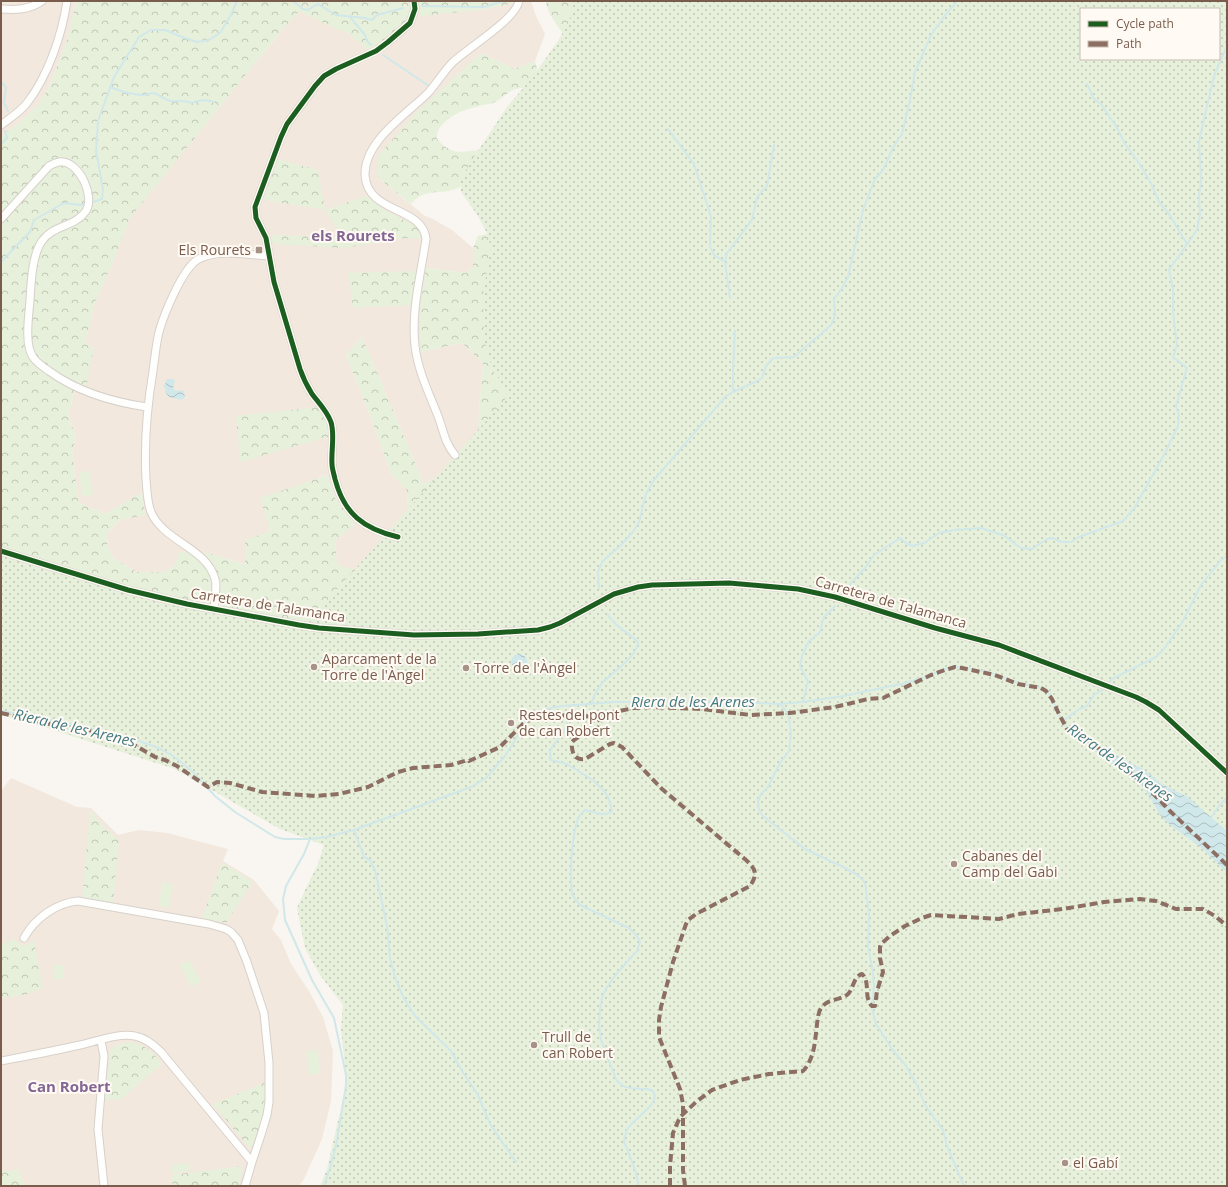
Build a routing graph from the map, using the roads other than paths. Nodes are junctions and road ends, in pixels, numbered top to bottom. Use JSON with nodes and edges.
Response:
{"nodes":[{"id":1,"x":42,"y":1,"type":"edge"},
{"id":2,"x":67,"y":1,"type":"edge"},
{"id":3,"x":414,"y":1,"type":"edge"},
{"id":4,"x":519,"y":1,"type":"edge"},
{"id":5,"x":1,"y":9,"type":"edge"},
{"id":6,"x":1,"y":125,"type":"edge"},
{"id":7,"x":1,"y":219,"type":"edge"},
{"id":8,"x":269,"y":256,"type":"junction"},
{"id":9,"x":147,"y":407,"type":"junction"},
{"id":10,"x":455,"y":455,"type":"dead end"},
{"id":11,"x":398,"y":537,"type":"dead end"},
{"id":12,"x":1,"y":551,"type":"edge"},
{"id":13,"x":215,"y":609,"type":"junction"},
{"id":14,"x":1227,"y":772,"type":"edge"},
{"id":15,"x":24,"y":938,"type":"dead end"},
{"id":16,"x":101,"y":1041,"type":"junction"},
{"id":17,"x":1,"y":1061,"type":"edge"},
{"id":18,"x":252,"y":1162,"type":"junction"},
{"id":19,"x":104,"y":1186,"type":"edge"},
{"id":20,"x":245,"y":1186,"type":"edge"}],
"edges":[{"from":1,"to":5,"type":"street"},
{"from":2,"to":6,"type":"street"},
{"from":3,"to":8,"type":"street"},
{"from":4,"to":10,"type":"street"},
{"from":7,"to":9,"type":"street"},
{"from":8,"to":9,"type":"street"},
{"from":8,"to":11,"type":"street"},
{"from":9,"to":13,"type":"street"},
{"from":12,"to":13,"type":"street","name":"Carretera de Talamanca"},
{"from":13,"to":14,"type":"street","name":"Carretera de Talamanca"},
{"from":15,"to":18,"type":"street"},
{"from":16,"to":17,"type":"street"},
{"from":16,"to":18,"type":"street"},
{"from":16,"to":19,"type":"street"},
{"from":18,"to":20,"type":"street"}]}
